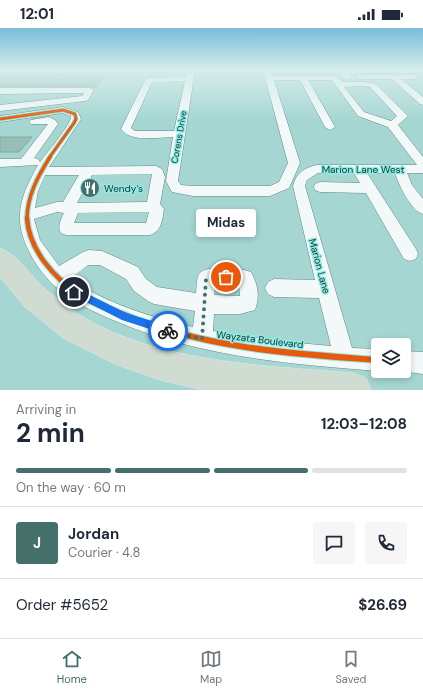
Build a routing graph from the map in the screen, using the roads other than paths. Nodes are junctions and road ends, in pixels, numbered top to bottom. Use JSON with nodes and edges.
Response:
{"nodes":[{"id":1,"x":146,"y":87,"type":"edge"},
{"id":2,"x":189,"y":87,"type":"edge"},
{"id":3,"x":272,"y":87,"type":"edge"},
{"id":4,"x":308,"y":87,"type":"edge"},
{"id":5,"x":340,"y":87,"type":"edge"},
{"id":6,"x":374,"y":87,"type":"edge"},
{"id":7,"x":405,"y":87,"type":"edge"},
{"id":8,"x":0,"y":91,"type":"edge"},
{"id":9,"x":39,"y":91,"type":"junction"},
{"id":10,"x":423,"y":102,"type":"edge"},
{"id":11,"x":0,"y":108,"type":"edge"},
{"id":12,"x":23,"y":110,"type":"junction"},
{"id":13,"x":0,"y":119,"type":"edge"},
{"id":14,"x":392,"y":125,"type":"junction"},
{"id":15,"x":0,"y":127,"type":"edge"},
{"id":16,"x":330,"y":127,"type":"dead end"},
{"id":17,"x":179,"y":134,"type":"junction"},
{"id":18,"x":25,"y":162,"type":"junction"},
{"id":19,"x":0,"y":163,"type":"edge"},
{"id":20,"x":423,"y":165,"type":"edge"},
{"id":21,"x":44,"y":166,"type":"junction"},
{"id":22,"x":358,"y":169,"type":"junction"},
{"id":23,"x":399,"y":169,"type":"junction"},
{"id":24,"x":423,"y":169,"type":"edge"},
{"id":25,"x":88,"y":170,"type":"junction"},
{"id":26,"x":304,"y":175,"type":"joint"},
{"id":27,"x":320,"y":187,"type":"dead end"},
{"id":28,"x":370,"y":188,"type":"junction"},
{"id":29,"x":71,"y":207,"type":"junction"},
{"id":30,"x":153,"y":207,"type":"junction"},
{"id":31,"x":423,"y":209,"type":"edge"},
{"id":32,"x":27,"y":216,"type":"junction"},
{"id":33,"x":410,"y":254,"type":"dead end"},
{"id":34,"x":0,"y":259,"type":"edge"},
{"id":35,"x":58,"y":277,"type":"junction"},
{"id":36,"x":274,"y":288,"type":"dead end"},
{"id":37,"x":326,"y":289,"type":"junction"},
{"id":38,"x":202,"y":339,"type":"junction"},
{"id":39,"x":344,"y":358,"type":"junction"},
{"id":40,"x":371,"y":360,"type":"edge"},
{"id":41,"x":411,"y":362,"type":"edge"},
{"id":42,"x":423,"y":363,"type":"edge"},
{"id":43,"x":354,"y":390,"type":"edge"}],
"edges":[{"from":1,"to":17,"type":"street"},
{"from":2,"to":17,"type":"street","name":"Corens Drive"},
{"from":3,"to":17,"type":"street","name":"Corens Drive"},
{"from":4,"to":16,"type":"street"},
{"from":5,"to":14,"type":"street"},
{"from":6,"to":14,"type":"street"},
{"from":7,"to":10,"type":"street"},
{"from":8,"to":9,"type":"street"},
{"from":9,"to":12,"type":"street"},
{"from":9,"to":12,"type":"street"},
{"from":11,"to":12,"type":"street"},
{"from":12,"to":13,"type":"street","name":"Wayzata Boulevard"},
{"from":12,"to":21,"type":"street","name":"Wayzata Boulevard"},
{"from":14,"to":20,"type":"street"},
{"from":15,"to":18,"type":"street"},
{"from":18,"to":19,"type":"street"},
{"from":18,"to":21,"type":"street"},
{"from":21,"to":25,"type":"street"},
{"from":21,"to":32,"type":"street","name":"Wayzata Boulevard"},
{"from":22,"to":23,"type":"street","name":"Marion Lane West"},
{"from":22,"to":26,"type":"street","name":"Marion Lane West"},
{"from":22,"to":28,"type":"street"},
{"from":23,"to":24,"type":"street","name":"Marion Lane West"},
{"from":23,"to":31,"type":"street"},
{"from":25,"to":29,"type":"street"},
{"from":25,"to":30,"type":"street"},
{"from":26,"to":37,"type":"street","name":"Marion Lane"},
{"from":27,"to":28,"type":"street"},
{"from":28,"to":33,"type":"street"},
{"from":29,"to":30,"type":"street"},
{"from":29,"to":30,"type":"street"},
{"from":29,"to":32,"type":"street"},
{"from":32,"to":35,"type":"street","name":"Wayzata Boulevard"},
{"from":34,"to":43,"type":"highway"},
{"from":35,"to":38,"type":"street","name":"Wayzata Boulevard"},
{"from":35,"to":38,"type":"street"},
{"from":36,"to":37,"type":"street"},
{"from":37,"to":39,"type":"street","name":"Marion Lane"},
{"from":38,"to":39,"type":"street","name":"Wayzata Boulevard"},
{"from":39,"to":40,"type":"street","name":"Wayzata Boulevard"},
{"from":41,"to":42,"type":"street"}]}
